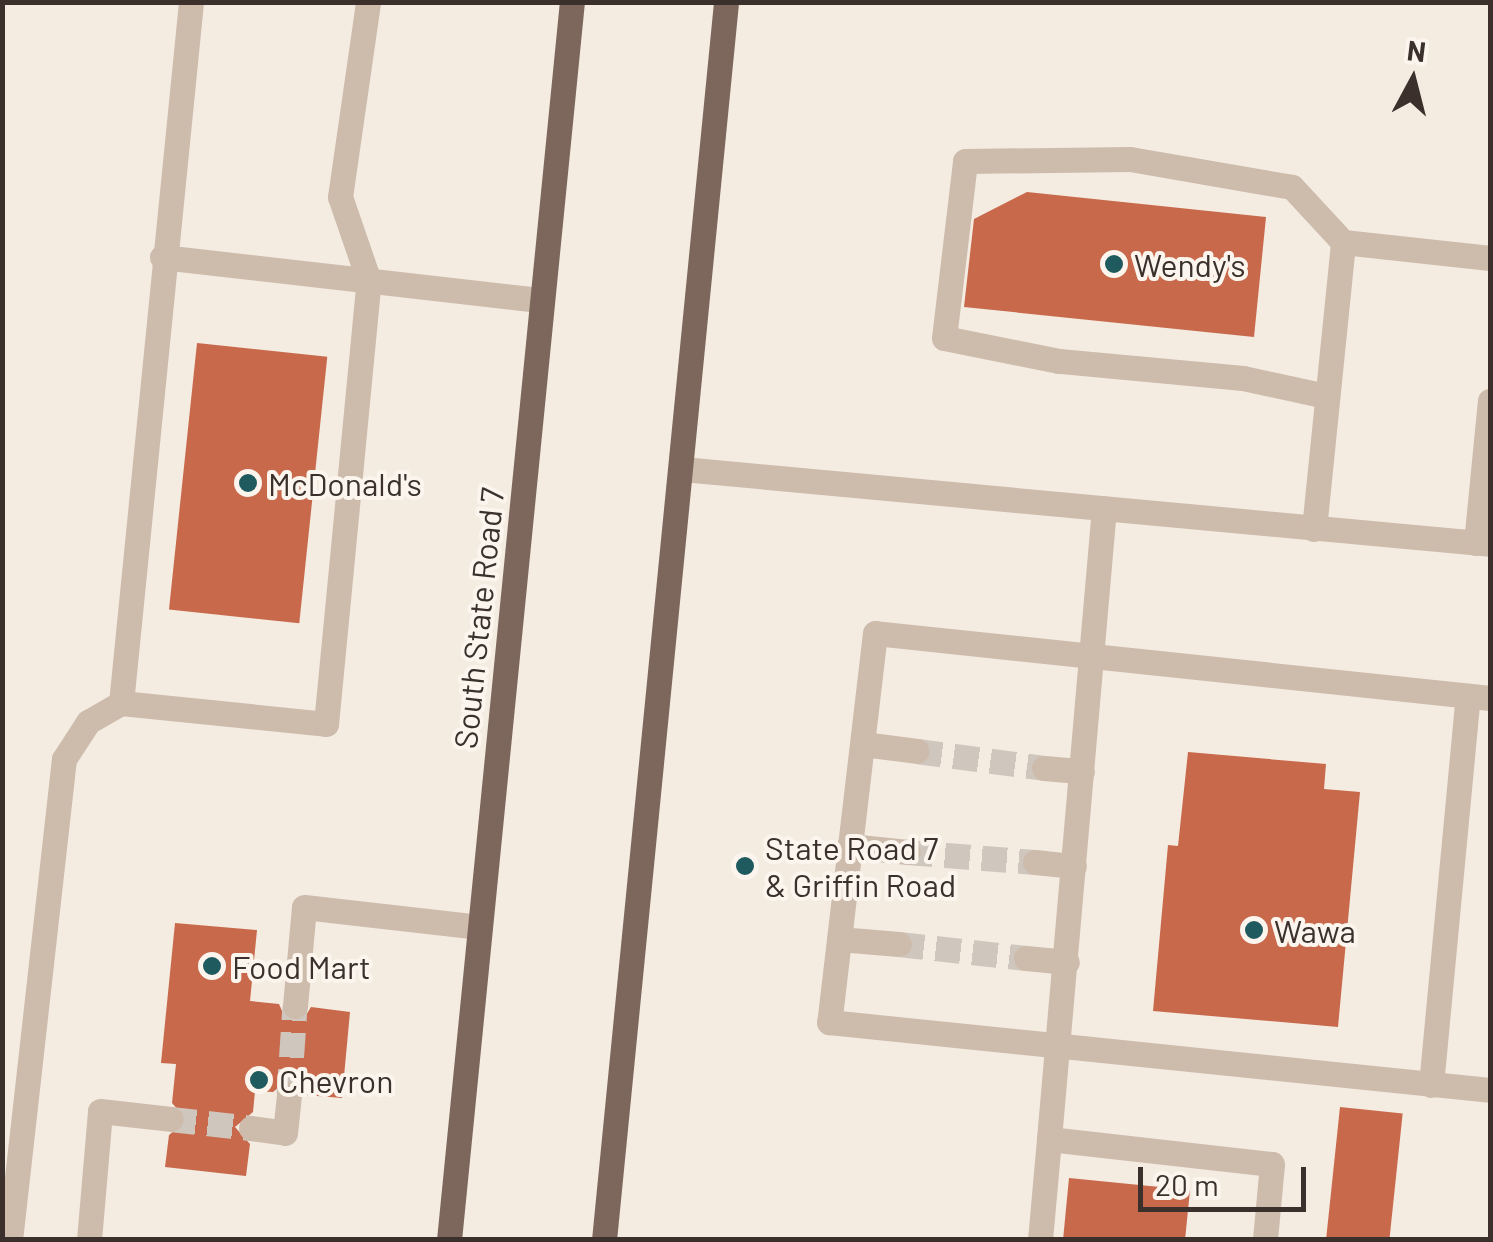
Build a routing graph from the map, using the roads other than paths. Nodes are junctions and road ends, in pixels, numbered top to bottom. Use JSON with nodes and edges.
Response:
{"nodes":[{"id":1,"x":191,"y":2,"type":"edge"},
{"id":2,"x":368,"y":2,"type":"edge"},
{"id":3,"x":572,"y":2,"type":"edge"},
{"id":4,"x":726,"y":2,"type":"edge"},
{"id":5,"x":1343,"y":242,"type":"junction"},
{"id":6,"x":162,"y":257,"type":"junction"},
{"id":7,"x":1490,"y":258,"type":"edge"},
{"id":8,"x":369,"y":281,"type":"junction"},
{"id":9,"x":542,"y":300,"type":"junction"},
{"id":10,"x":1326,"y":396,"type":"junction"},
{"id":11,"x":1490,"y":401,"type":"edge"},
{"id":12,"x":682,"y":469,"type":"junction"},
{"id":13,"x":1104,"y":508,"type":"junction"},
{"id":14,"x":1314,"y":528,"type":"junction"},
{"id":15,"x":1483,"y":544,"type":"edge"},
{"id":16,"x":1091,"y":658,"type":"junction"},
{"id":17,"x":1479,"y":697,"type":"edge"},
{"id":18,"x":121,"y":703,"type":"junction"},
{"id":19,"x":862,"y":744,"type":"junction"},
{"id":20,"x":917,"y":751,"type":"tunnel mouth"},
{"id":21,"x":1044,"y":768,"type":"tunnel mouth"},
{"id":22,"x":1082,"y":771,"type":"junction"},
{"id":23,"x":849,"y":846,"type":"junction"},
{"id":24,"x":908,"y":852,"type":"tunnel mouth"},
{"id":25,"x":1035,"y":862,"type":"tunnel mouth"},
{"id":26,"x":1074,"y":866,"type":"junction"},
{"id":27,"x":480,"y":926,"type":"junction"},
{"id":28,"x":839,"y":939,"type":"junction"},
{"id":29,"x":899,"y":944,"type":"tunnel mouth"},
{"id":30,"x":1026,"y":958,"type":"tunnel mouth"},
{"id":31,"x":1067,"y":962,"type":"junction"},
{"id":32,"x":295,"y":1006,"type":"tunnel mouth"},
{"id":33,"x":1060,"y":1045,"type":"junction"},
{"id":34,"x":1430,"y":1085,"type":"junction"},
{"id":35,"x":1490,"y":1090,"type":"edge"},
{"id":36,"x":289,"y":1094,"type":"tunnel mouth"},
{"id":37,"x":170,"y":1118,"type":"tunnel mouth"},
{"id":38,"x":251,"y":1128,"type":"tunnel mouth"},
{"id":39,"x":1049,"y":1140,"type":"junction"},
{"id":40,"x":10,"y":1240,"type":"edge"},
{"id":41,"x":89,"y":1240,"type":"edge"},
{"id":42,"x":449,"y":1240,"type":"edge"},
{"id":43,"x":604,"y":1240,"type":"edge"},
{"id":44,"x":1040,"y":1240,"type":"edge"},
{"id":45,"x":1265,"y":1240,"type":"edge"}],
"edges":[{"from":1,"to":6,"type":"lane"},
{"from":2,"to":8,"type":"lane"},
{"from":3,"to":9,"type":"main road","name":"South State Road 7"},
{"from":4,"to":12,"type":"main road"},
{"from":5,"to":7,"type":"lane"},
{"from":5,"to":10,"type":"lane"},
{"from":5,"to":10,"type":"lane"},
{"from":6,"to":8,"type":"lane"},
{"from":6,"to":18,"type":"lane"},
{"from":8,"to":9,"type":"lane"},
{"from":8,"to":18,"type":"lane"},
{"from":9,"to":27,"type":"main road","name":"South State Road 7"},
{"from":10,"to":14,"type":"lane"},
{"from":11,"to":15,"type":"lane"},
{"from":12,"to":13,"type":"lane"},
{"from":12,"to":43,"type":"main road"},
{"from":13,"to":14,"type":"lane"},
{"from":13,"to":16,"type":"lane"},
{"from":14,"to":15,"type":"lane"},
{"from":16,"to":17,"type":"lane"},
{"from":16,"to":19,"type":"lane"},
{"from":16,"to":22,"type":"lane"},
{"from":17,"to":34,"type":"lane"},
{"from":18,"to":40,"type":"lane"},
{"from":19,"to":20,"type":"lane"},
{"from":19,"to":23,"type":"lane"},
{"from":21,"to":22,"type":"lane"},
{"from":22,"to":26,"type":"lane"},
{"from":23,"to":24,"type":"lane"},
{"from":23,"to":28,"type":"lane"},
{"from":25,"to":26,"type":"lane"},
{"from":26,"to":31,"type":"lane"},
{"from":27,"to":32,"type":"lane"},
{"from":27,"to":42,"type":"main road","name":"South State Road 7"},
{"from":28,"to":29,"type":"lane"},
{"from":28,"to":33,"type":"lane"},
{"from":30,"to":31,"type":"lane"},
{"from":31,"to":33,"type":"lane"},
{"from":33,"to":34,"type":"lane"},
{"from":33,"to":39,"type":"lane"},
{"from":34,"to":35,"type":"lane"},
{"from":36,"to":38,"type":"lane"},
{"from":37,"to":41,"type":"lane"},
{"from":39,"to":44,"type":"lane"},
{"from":39,"to":45,"type":"lane"}]}
